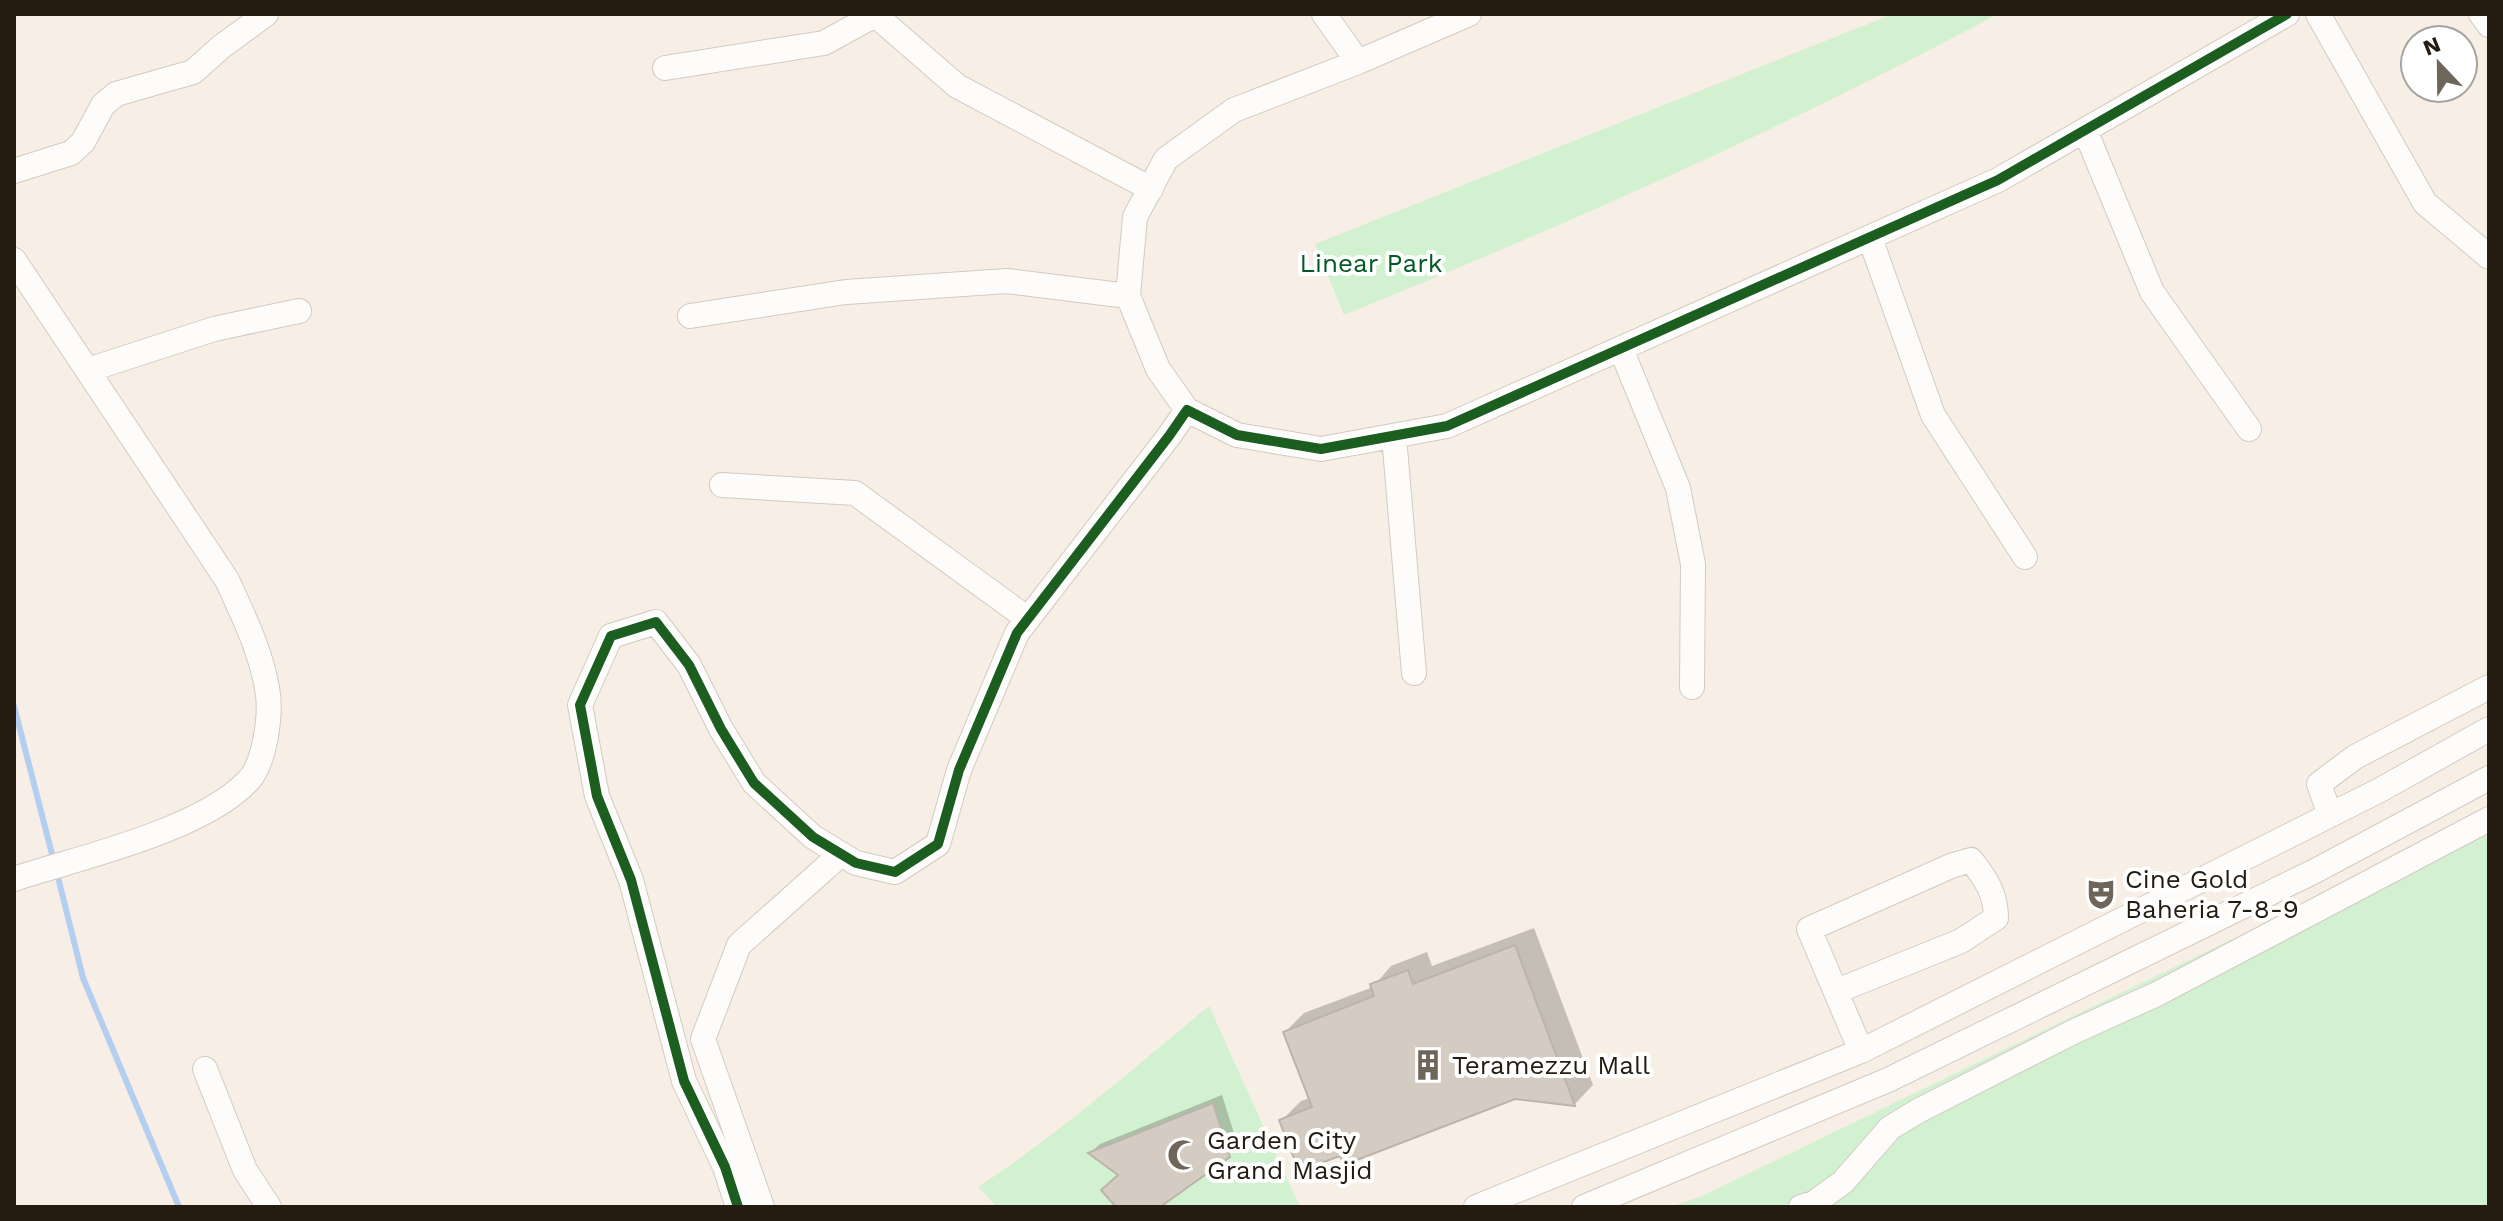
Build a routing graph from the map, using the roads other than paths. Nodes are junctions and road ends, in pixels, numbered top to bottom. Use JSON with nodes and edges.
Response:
{"nodes":[{"id":1,"x":266,"y":14,"type":"edge"},
{"id":2,"x":1324,"y":14,"type":"edge"},
{"id":3,"x":1469,"y":14,"type":"edge"},
{"id":4,"x":2287,"y":14,"type":"edge"},
{"id":5,"x":2318,"y":14,"type":"edge"},
{"id":6,"x":2481,"y":14,"type":"edge"},
{"id":7,"x":874,"y":15,"type":"edge"},
{"id":8,"x":2489,"y":25,"type":"edge"},
{"id":9,"x":1358,"y":62,"type":"junction"},
{"id":10,"x":665,"y":68,"type":"dead end"},
{"id":11,"x":2085,"y":130,"type":"junction"},
{"id":12,"x":14,"y":171,"type":"edge"},
{"id":13,"x":1151,"y":189,"type":"junction"},
{"id":14,"x":1870,"y":238,"type":"junction"},
{"id":15,"x":2489,"y":257,"type":"edge"},
{"id":16,"x":14,"y":260,"type":"edge"},
{"id":17,"x":1128,"y":296,"type":"junction"},
{"id":18,"x":299,"y":311,"type":"dead end"},
{"id":19,"x":690,"y":316,"type":"dead end"},
{"id":20,"x":1621,"y":349,"type":"junction"},
{"id":21,"x":88,"y":370,"type":"junction"},
{"id":22,"x":1187,"y":410,"type":"junction"},
{"id":23,"x":2249,"y":429,"type":"dead end"},
{"id":24,"x":1394,"y":436,"type":"junction"},
{"id":25,"x":722,"y":485,"type":"dead end"},
{"id":26,"x":2025,"y":557,"type":"dead end"},
{"id":27,"x":1028,"y":619,"type":"junction"},
{"id":28,"x":1414,"y":673,"type":"dead end"},
{"id":29,"x":1692,"y":687,"type":"dead end"},
{"id":30,"x":2489,"y":687,"type":"edge"},
{"id":31,"x":2489,"y":729,"type":"edge"},
{"id":32,"x":2489,"y":778,"type":"edge"},
{"id":33,"x":2330,"y":815,"type":"junction"},
{"id":34,"x":2489,"y":819,"type":"edge"},
{"id":35,"x":841,"y":854,"type":"junction"},
{"id":36,"x":14,"y":879,"type":"edge"},
{"id":37,"x":2000,"y":982,"type":"junction"},
{"id":38,"x":1837,"y":991,"type":"junction"},
{"id":39,"x":2020,"y":1015,"type":"junction"},
{"id":40,"x":1861,"y":1051,"type":"junction"},
{"id":41,"x":205,"y":1069,"type":"dead end"},
{"id":42,"x":269,"y":1207,"type":"edge"},
{"id":43,"x":738,"y":1207,"type":"edge"},
{"id":44,"x":762,"y":1207,"type":"edge"},
{"id":45,"x":1476,"y":1207,"type":"edge"},
{"id":46,"x":1584,"y":1207,"type":"edge"},
{"id":47,"x":1801,"y":1207,"type":"edge"}],
"edges":[{"from":1,"to":12,"type":"street"},
{"from":2,"to":9,"type":"street"},
{"from":3,"to":9,"type":"street"},
{"from":4,"to":11,"type":"street"},
{"from":5,"to":15,"type":"street"},
{"from":6,"to":8,"type":"street"},
{"from":7,"to":10,"type":"street"},
{"from":7,"to":13,"type":"street"},
{"from":9,"to":13,"type":"street"},
{"from":11,"to":14,"type":"street"},
{"from":11,"to":23,"type":"street"},
{"from":13,"to":17,"type":"street"},
{"from":14,"to":20,"type":"street"},
{"from":14,"to":26,"type":"street"},
{"from":16,"to":21,"type":"street"},
{"from":17,"to":19,"type":"street"},
{"from":17,"to":22,"type":"street"},
{"from":18,"to":21,"type":"street"},
{"from":20,"to":24,"type":"street"},
{"from":20,"to":29,"type":"street"},
{"from":21,"to":36,"type":"street"},
{"from":22,"to":24,"type":"street"},
{"from":22,"to":27,"type":"street"},
{"from":24,"to":28,"type":"street"},
{"from":25,"to":27,"type":"street"},
{"from":27,"to":35,"type":"street"},
{"from":30,"to":33,"type":"street"},
{"from":31,"to":33,"type":"street"},
{"from":32,"to":39,"type":"street"},
{"from":33,"to":37,"type":"street"},
{"from":34,"to":47,"type":"street"},
{"from":35,"to":43,"type":"street"},
{"from":35,"to":44,"type":"street"},
{"from":37,"to":39,"type":"street"},
{"from":37,"to":40,"type":"street"},
{"from":38,"to":38,"type":"street"},
{"from":38,"to":40,"type":"street"},
{"from":39,"to":46,"type":"street"},
{"from":40,"to":45,"type":"street"},
{"from":41,"to":42,"type":"street"}]}
